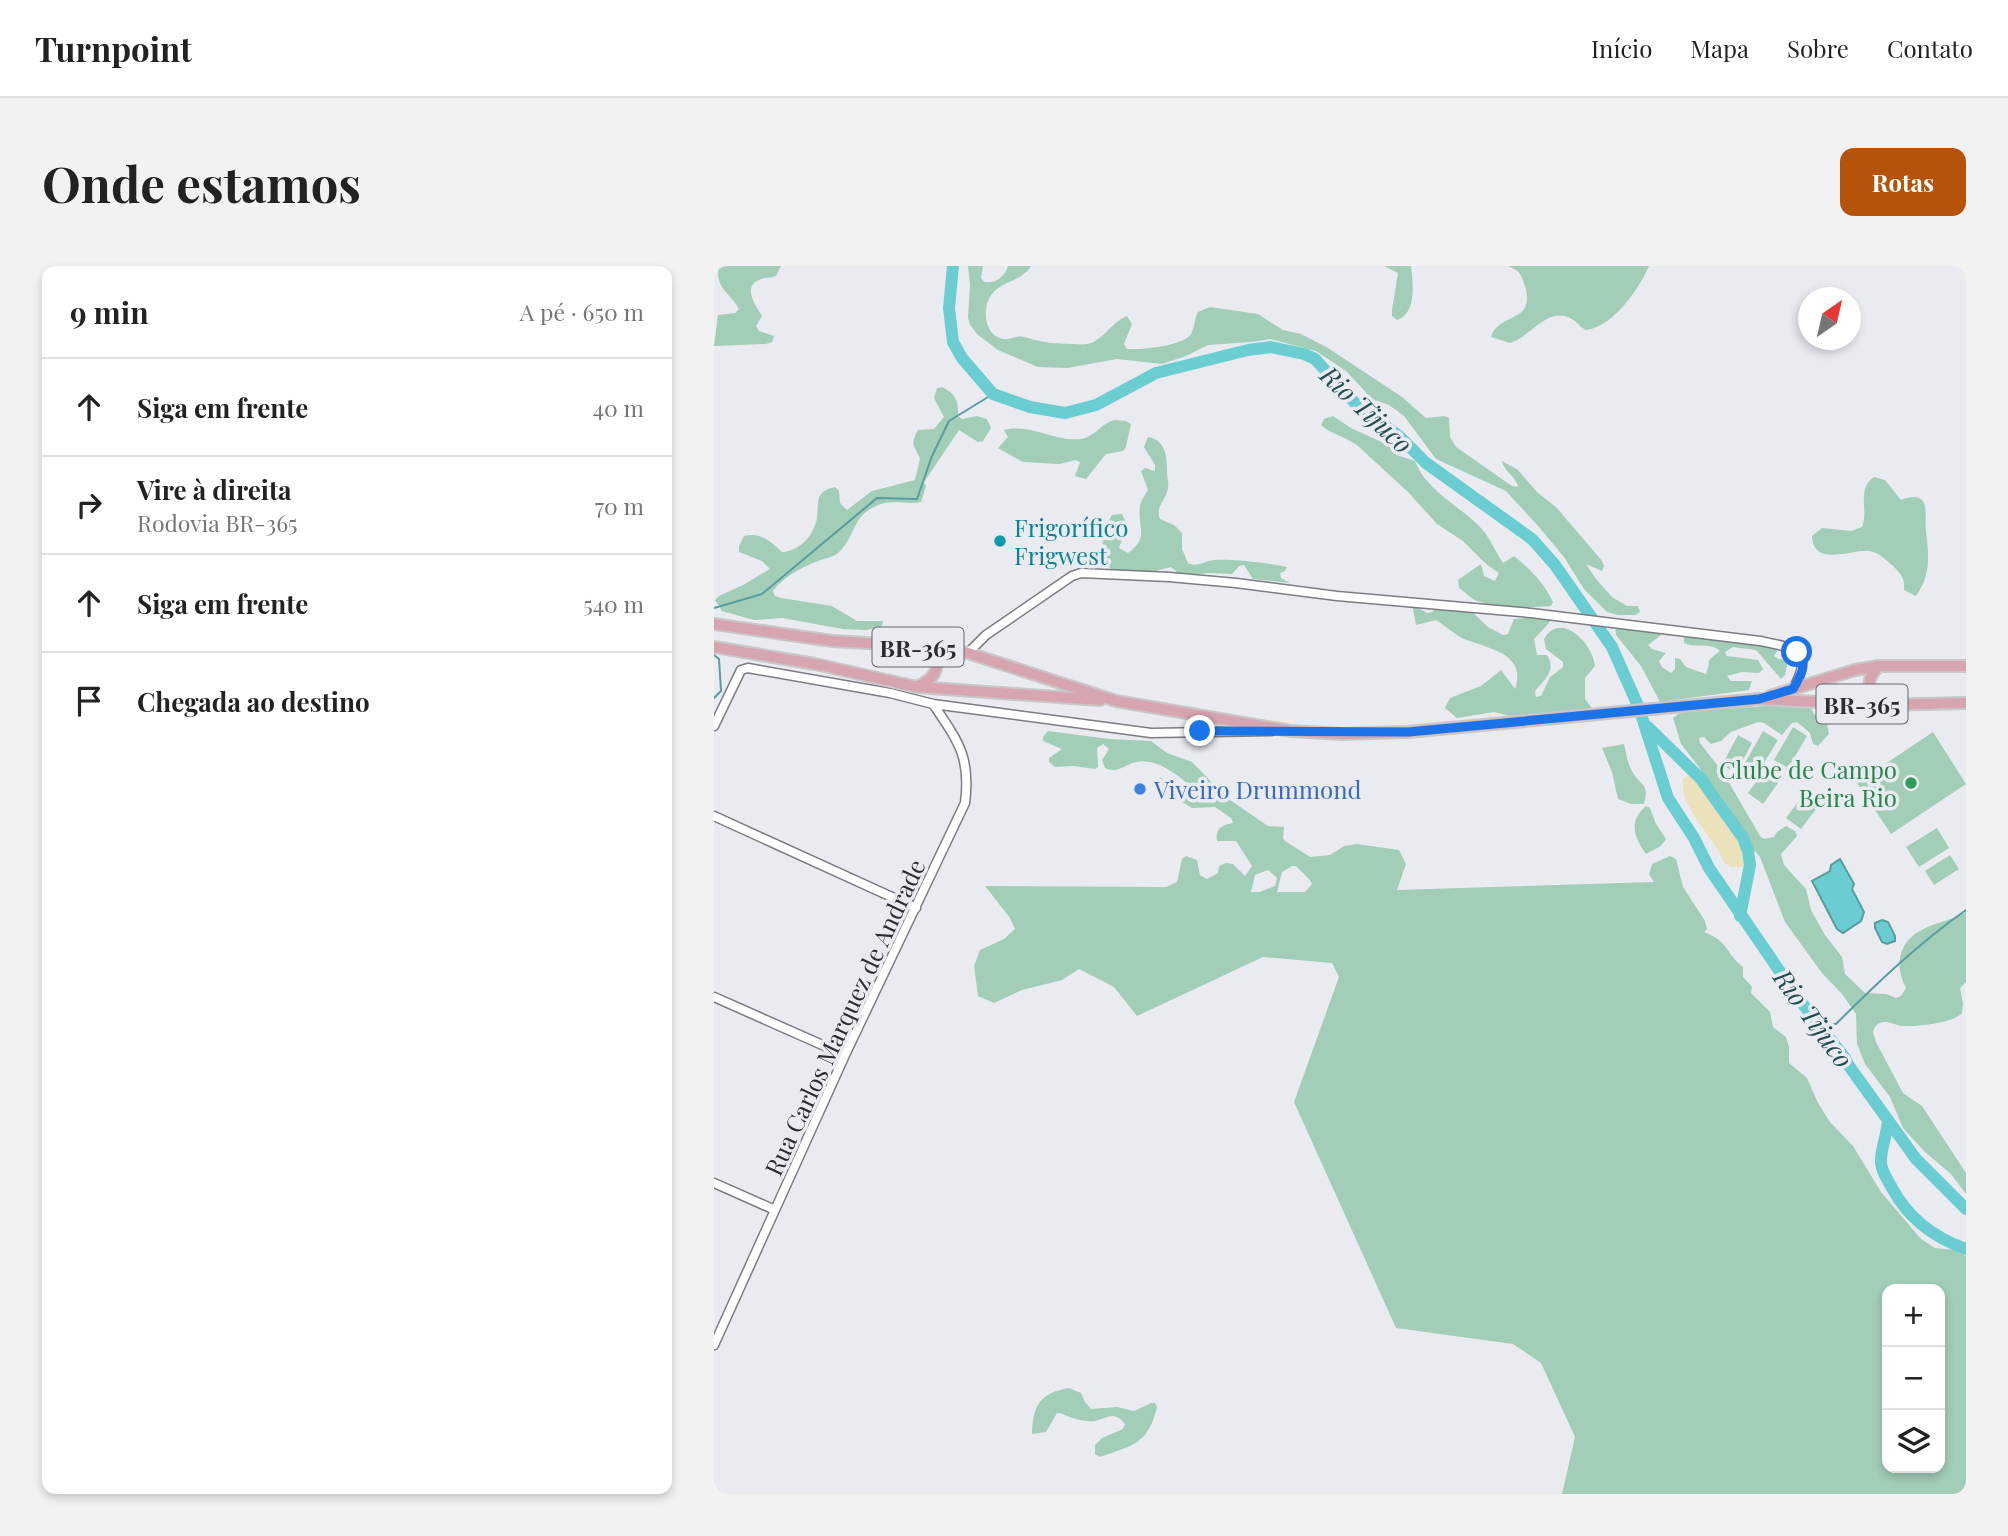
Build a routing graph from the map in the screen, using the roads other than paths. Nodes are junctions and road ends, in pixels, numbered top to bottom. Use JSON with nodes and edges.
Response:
{"nodes":[{"id":1,"x":714,"y":624,"type":"edge"},
{"id":2,"x":714,"y":647,"type":"edge"},
{"id":3,"x":929,"y":648,"type":"junction"},
{"id":4,"x":968,"y":653,"type":"junction"},
{"id":5,"x":1879,"y":666,"type":"junction"},
{"id":6,"x":1966,"y":666,"type":"edge"},
{"id":7,"x":917,"y":687,"type":"junction"},
{"id":8,"x":1793,"y":689,"type":"junction"},
{"id":9,"x":1759,"y":699,"type":"junction"},
{"id":10,"x":1116,"y":701,"type":"junction"},
{"id":11,"x":1966,"y":703,"type":"edge"},
{"id":12,"x":933,"y":704,"type":"junction"},
{"id":13,"x":1881,"y":705,"type":"junction"},
{"id":14,"x":714,"y":726,"type":"edge"},
{"id":15,"x":1291,"y":731,"type":"junction"},
{"id":16,"x":714,"y":816,"type":"edge"},
{"id":17,"x":916,"y":908,"type":"junction"},
{"id":18,"x":714,"y":997,"type":"edge"},
{"id":19,"x":845,"y":1055,"type":"junction"},
{"id":20,"x":714,"y":1183,"type":"edge"},
{"id":21,"x":775,"y":1210,"type":"junction"},
{"id":22,"x":714,"y":1345,"type":"edge"}],
"edges":[{"from":1,"to":3,"type":"main road","number":"BR-365"},
{"from":2,"to":7,"type":"main road","number":"BR-365"},
{"from":3,"to":4,"type":"main road","number":"BR-365"},
{"from":3,"to":7,"type":"main road","number":"BR-365"},
{"from":4,"to":8,"type":"street"},
{"from":4,"to":10,"type":"main road","number":"BR-365"},
{"from":5,"to":6,"type":"main road","number":"BR-365"},
{"from":5,"to":8,"type":"main road","number":"BR-365"},
{"from":5,"to":13,"type":"main road","number":"BR-365"},
{"from":7,"to":10,"type":"main road","number":"BR-365"},
{"from":8,"to":9,"type":"main road","number":"BR-365"},
{"from":9,"to":13,"type":"main road","number":"BR-365"},
{"from":9,"to":15,"type":"main road","number":"BR-365"},
{"from":10,"to":15,"type":"main road","number":"BR-365"},
{"from":11,"to":13,"type":"main road","number":"BR-365"},
{"from":12,"to":14,"type":"street"},
{"from":12,"to":15,"type":"street"},
{"from":12,"to":17,"type":"street","name":"Rua Carlos Marquez de Andrade"},
{"from":16,"to":17,"type":"street"},
{"from":17,"to":19,"type":"street","name":"Rua Carlos Marquez de Andrade"},
{"from":18,"to":19,"type":"street"},
{"from":19,"to":21,"type":"street","name":"Rua Carlos Marquez de Andrade"},
{"from":20,"to":21,"type":"street"},
{"from":21,"to":22,"type":"street","name":"Rua Carlos Marquez de Andrade"}]}
